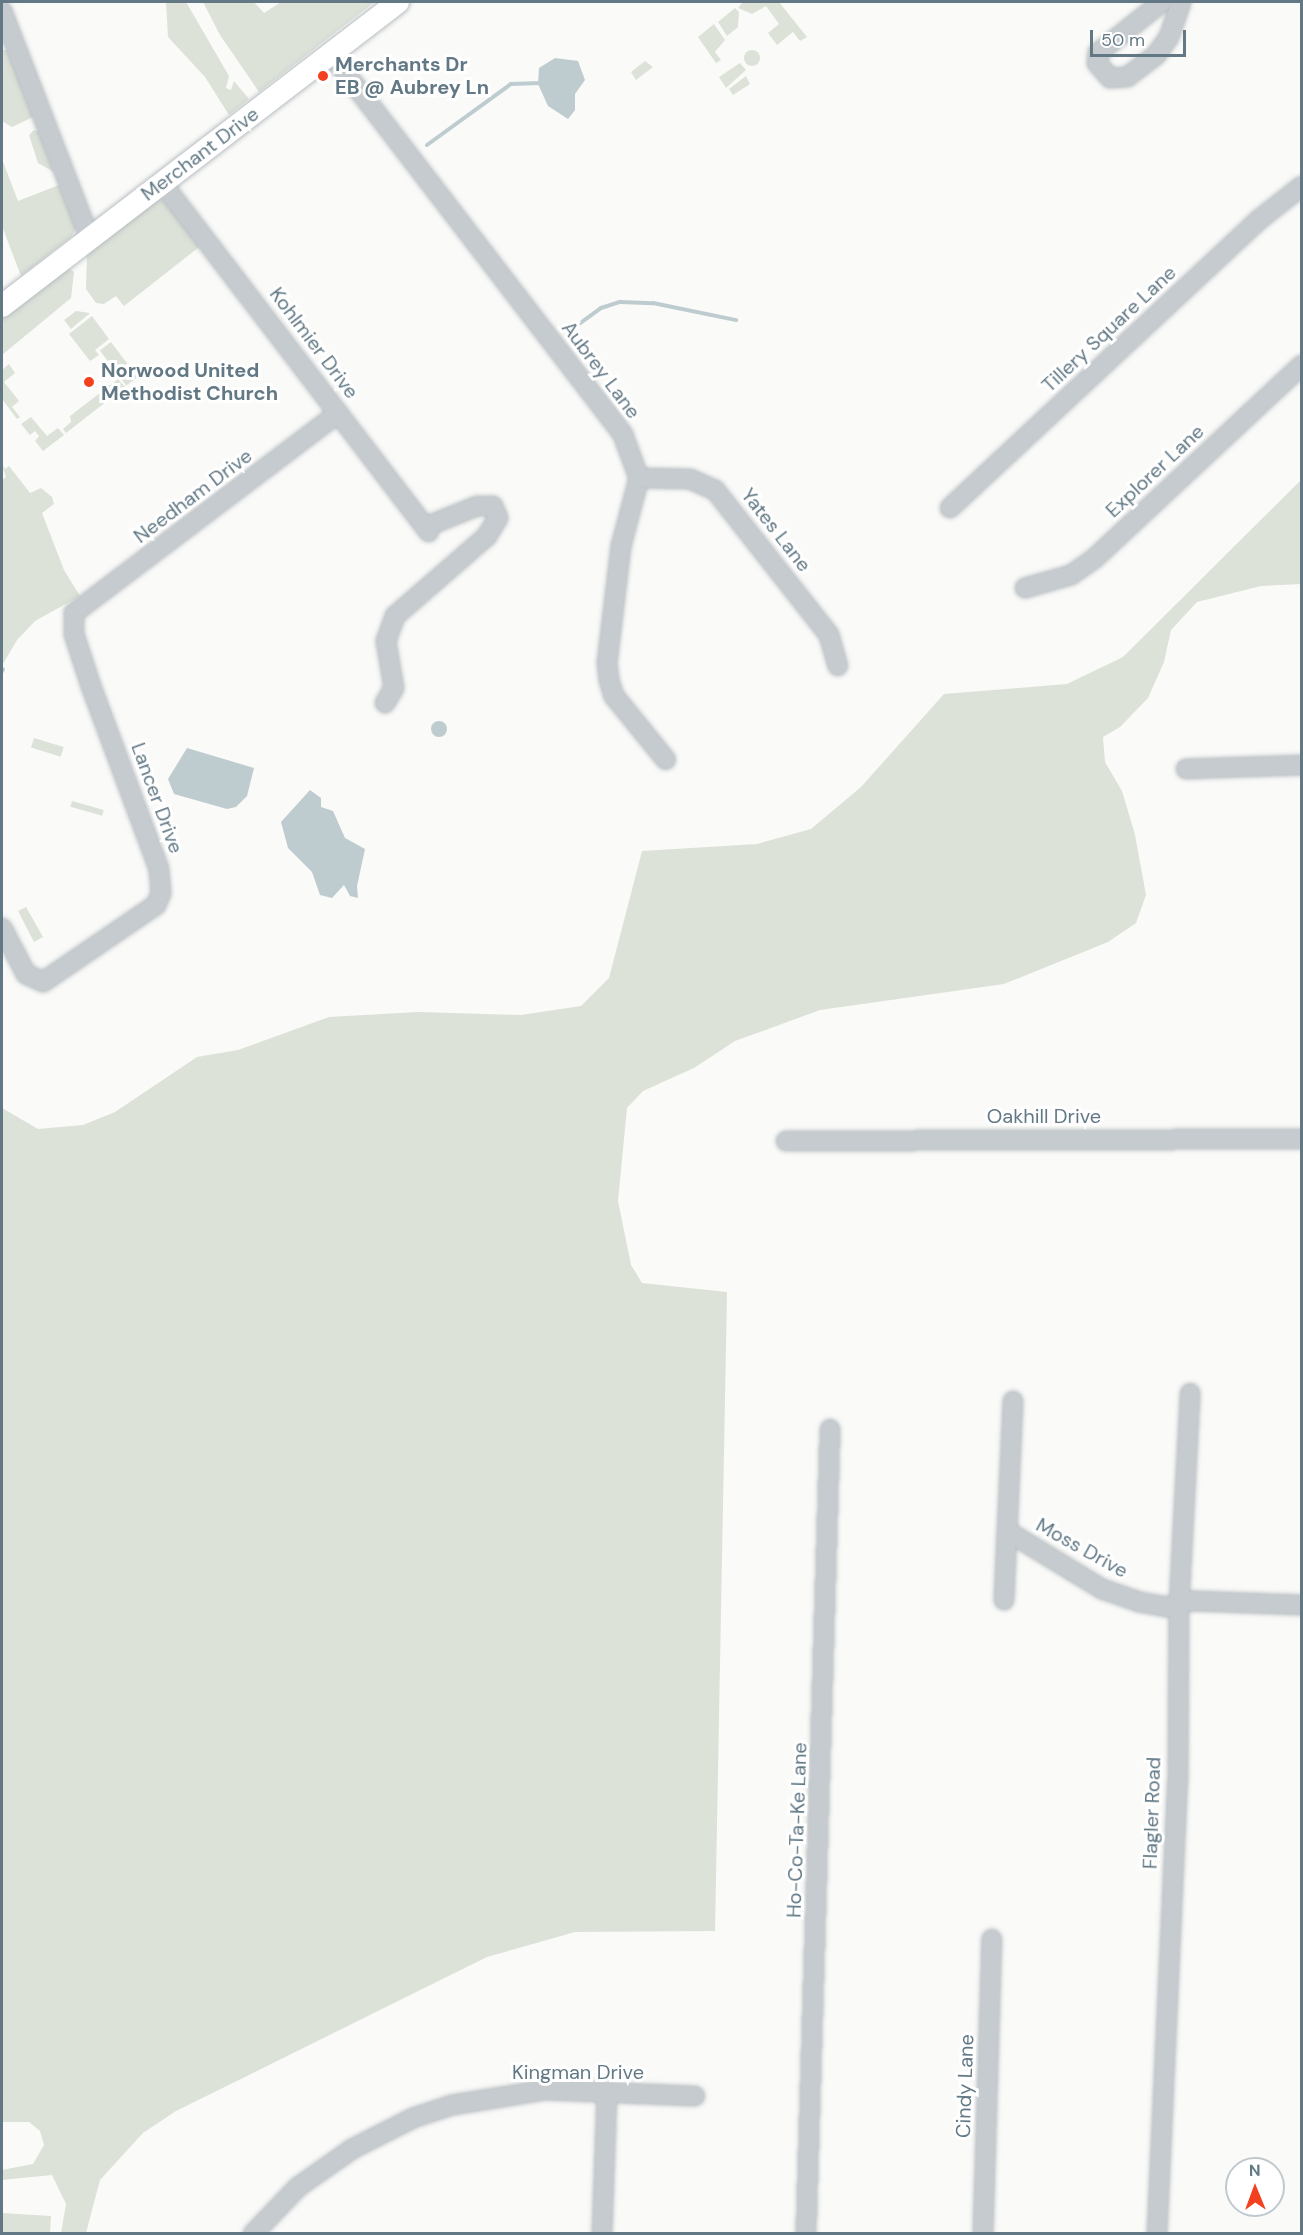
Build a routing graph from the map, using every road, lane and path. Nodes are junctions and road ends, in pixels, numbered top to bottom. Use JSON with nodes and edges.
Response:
{"nodes":[{"id":1,"x":398,"y":2,"type":"edge"},
{"id":2,"x":1162,"y":2,"type":"edge"},
{"id":3,"x":1182,"y":2,"type":"edge"},
{"id":4,"x":2,"y":11,"type":"edge"},
{"id":5,"x":331,"y":54,"type":"junction"},
{"id":6,"x":162,"y":183,"type":"junction"},
{"id":7,"x":1302,"y":186,"type":"edge"},
{"id":8,"x":90,"y":238,"type":"junction"},
{"id":9,"x":2,"y":306,"type":"edge"},
{"id":10,"x":1302,"y":364,"type":"edge"},
{"id":11,"x":338,"y":413,"type":"junction"},
{"id":12,"x":639,"y":478,"type":"junction"},
{"id":13,"x":950,"y":508,"type":"dead end"},
{"id":14,"x":1025,"y":588,"type":"dead end"},
{"id":15,"x":74,"y":613,"type":"joint"},
{"id":16,"x":838,"y":666,"type":"dead end"},
{"id":17,"x":385,"y":703,"type":"dead end"},
{"id":18,"x":666,"y":760,"type":"dead end"},
{"id":19,"x":1302,"y":765,"type":"edge"},
{"id":20,"x":1186,"y":770,"type":"dead end"},
{"id":21,"x":2,"y":928,"type":"edge"},
{"id":22,"x":1302,"y":1139,"type":"edge"},
{"id":23,"x":786,"y":1141,"type":"dead end"},
{"id":24,"x":1190,"y":1393,"type":"dead end"},
{"id":25,"x":1013,"y":1401,"type":"dead end"},
{"id":26,"x":830,"y":1429,"type":"dead end"},
{"id":27,"x":1007,"y":1531,"type":"junction"},
{"id":28,"x":1004,"y":1600,"type":"dead end"},
{"id":29,"x":1302,"y":1605,"type":"edge"},
{"id":30,"x":1179,"y":1606,"type":"junction"},
{"id":31,"x":992,"y":1939,"type":"dead end"},
{"id":32,"x":607,"y":2092,"type":"junction"},
{"id":33,"x":695,"y":2096,"type":"dead end"},
{"id":34,"x":253,"y":2234,"type":"edge"},
{"id":35,"x":602,"y":2234,"type":"edge"},
{"id":36,"x":806,"y":2234,"type":"edge"},
{"id":37,"x":983,"y":2234,"type":"edge"},
{"id":38,"x":1157,"y":2234,"type":"edge"}],
"edges":[{"from":1,"to":5,"type":"main road","name":"Merchant Drive"},
{"from":2,"to":3,"type":"street"},
{"from":4,"to":8,"type":"street"},
{"from":5,"to":6,"type":"main road","name":"Merchant Drive"},
{"from":5,"to":12,"type":"street","name":"Aubrey Lane"},
{"from":6,"to":8,"type":"main road","name":"Merchant Drive"},
{"from":6,"to":11,"type":"street","name":"Kohlmier Drive"},
{"from":7,"to":13,"type":"street","name":"Tillery Square Lane"},
{"from":8,"to":9,"type":"main road","name":"Merchant Drive"},
{"from":10,"to":14,"type":"street","name":"Explorer Lane"},
{"from":11,"to":15,"type":"street","name":"Needham Drive"},
{"from":11,"to":17,"type":"street","name":"Kohlmier Drive"},
{"from":12,"to":16,"type":"street","name":"Yates Lane"},
{"from":12,"to":18,"type":"street"},
{"from":15,"to":21,"type":"street","name":"Lancer Drive"},
{"from":19,"to":20,"type":"street"},
{"from":22,"to":23,"type":"street","name":"Oakhill Drive"},
{"from":24,"to":30,"type":"street","name":"Flagler Road"},
{"from":25,"to":27,"type":"street","name":"Moss Drive"},
{"from":26,"to":36,"type":"street","name":"Ho-Co-Ta-Ke Lane"},
{"from":27,"to":28,"type":"street"},
{"from":27,"to":30,"type":"street","name":"Moss Drive"},
{"from":29,"to":30,"type":"street","name":"Moss Drive"},
{"from":30,"to":38,"type":"street","name":"Flagler Road"},
{"from":31,"to":37,"type":"street","name":"Cindy Lane"},
{"from":32,"to":33,"type":"street","name":"Kingman Drive"},
{"from":32,"to":34,"type":"street","name":"Kingman Drive"},
{"from":32,"to":35,"type":"street"}]}
